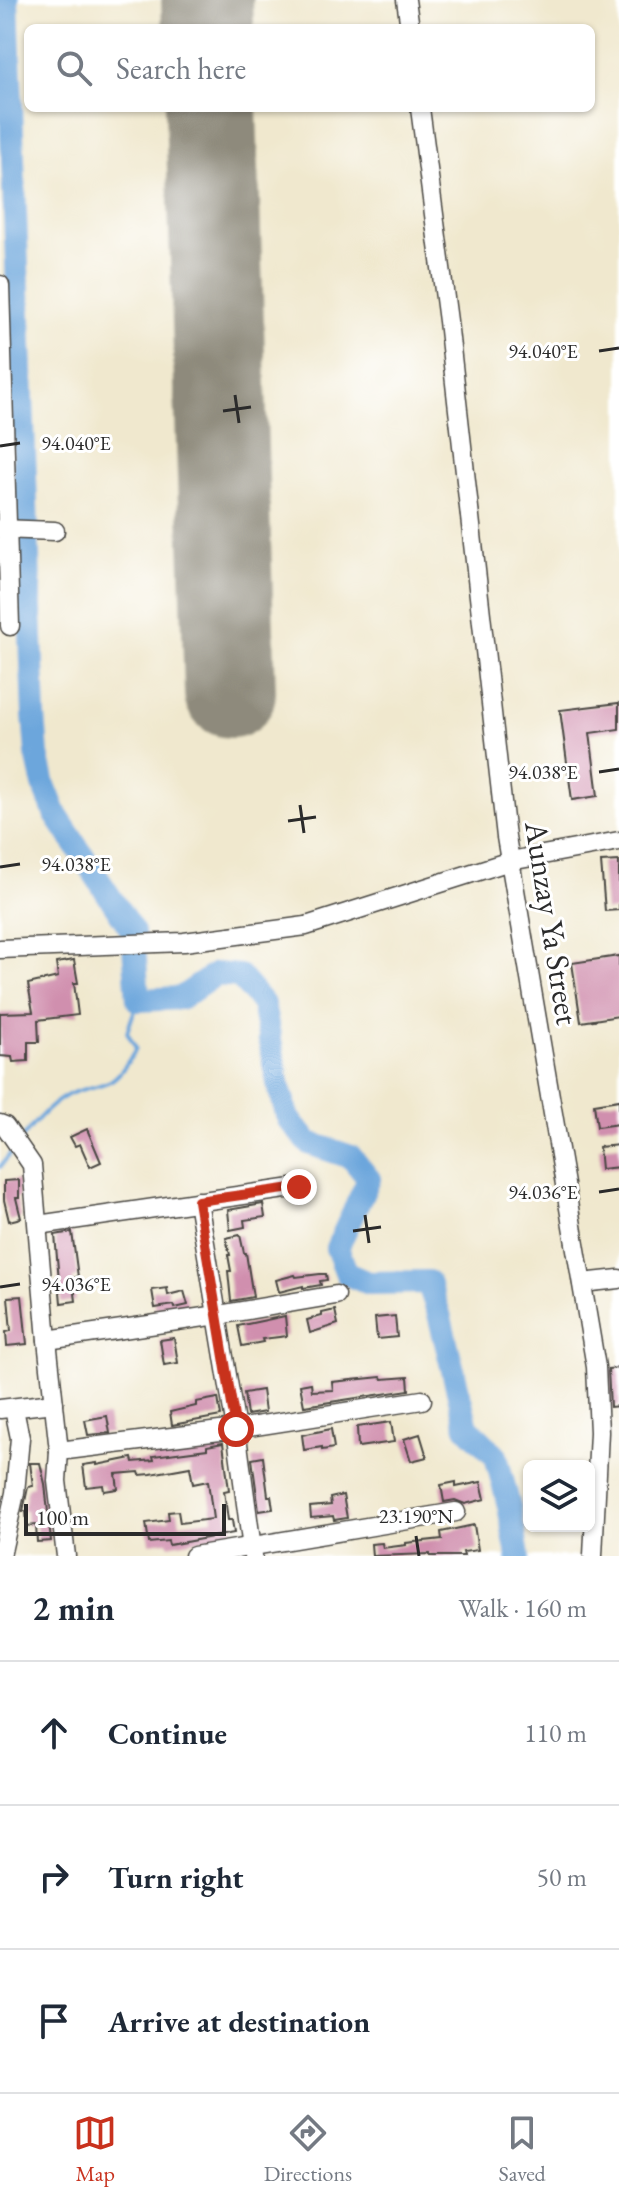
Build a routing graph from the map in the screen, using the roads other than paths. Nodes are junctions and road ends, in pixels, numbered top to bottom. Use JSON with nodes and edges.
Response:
{"nodes":[{"id":1,"x":406,"y":0,"type":"edge"},
{"id":2,"x":409,"y":24,"type":"edge"},
{"id":3,"x":421,"y":112,"type":"edge"},
{"id":4,"x":0,"y":285,"type":"edge"},
{"id":5,"x":4,"y":530,"type":"edge"},
{"id":6,"x":55,"y":531,"type":"dead end"},
{"id":7,"x":10,"y":626,"type":"dead end"},
{"id":8,"x":619,"y":841,"type":"edge"},
{"id":9,"x":510,"y":861,"type":"junction"},
{"id":10,"x":0,"y":949,"type":"edge"},
{"id":11,"x":0,"y":1124,"type":"edge"},
{"id":12,"x":299,"y":1187,"type":"dead end"},
{"id":13,"x":198,"y":1201,"type":"junction"},
{"id":14,"x":38,"y":1225,"type":"junction"},
{"id":15,"x":619,"y":1279,"type":"edge"},
{"id":16,"x":582,"y":1283,"type":"junction"},
{"id":17,"x":336,"y":1295,"type":"dead end"},
{"id":18,"x":218,"y":1315,"type":"junction"},
{"id":19,"x":47,"y":1340,"type":"junction"},
{"id":20,"x":422,"y":1400,"type":"dead end"},
{"id":21,"x":54,"y":1403,"type":"junction"},
{"id":22,"x":7,"y":1409,"type":"edge"},
{"id":23,"x":236,"y":1429,"type":"junction"},
{"id":24,"x":59,"y":1451,"type":"junction"},
{"id":25,"x":456,"y":1512,"type":"dead end"},
{"id":26,"x":252,"y":1551,"type":"edge"},
{"id":27,"x":1,"y":1556,"type":"edge"},
{"id":28,"x":66,"y":1556,"type":"edge"},
{"id":29,"x":194,"y":1556,"type":"edge"},
{"id":30,"x":593,"y":1556,"type":"edge"}],
"edges":[{"from":1,"to":2,"type":"street"},
{"from":3,"to":9,"type":"street","name":"Aunzay Ya Street"},
{"from":4,"to":5,"type":"street"},
{"from":5,"to":6,"type":"street"},
{"from":5,"to":7,"type":"street"},
{"from":8,"to":9,"type":"street"},
{"from":9,"to":10,"type":"street"},
{"from":9,"to":16,"type":"street","name":"Aunzay Ya Street"},
{"from":11,"to":14,"type":"street"},
{"from":12,"to":13,"type":"street"},
{"from":13,"to":14,"type":"street"},
{"from":13,"to":18,"type":"street"},
{"from":14,"to":19,"type":"street"},
{"from":15,"to":16,"type":"street"},
{"from":16,"to":30,"type":"street","name":"Aunzay Ya Street"},
{"from":17,"to":18,"type":"street"},
{"from":18,"to":19,"type":"street"},
{"from":18,"to":23,"type":"street"},
{"from":19,"to":21,"type":"street"},
{"from":20,"to":23,"type":"street"},
{"from":21,"to":22,"type":"street"},
{"from":21,"to":24,"type":"street"},
{"from":22,"to":27,"type":"street"},
{"from":23,"to":24,"type":"street"},
{"from":23,"to":26,"type":"street"},
{"from":24,"to":28,"type":"street"},
{"from":25,"to":26,"type":"street"},
{"from":26,"to":29,"type":"street"}]}
